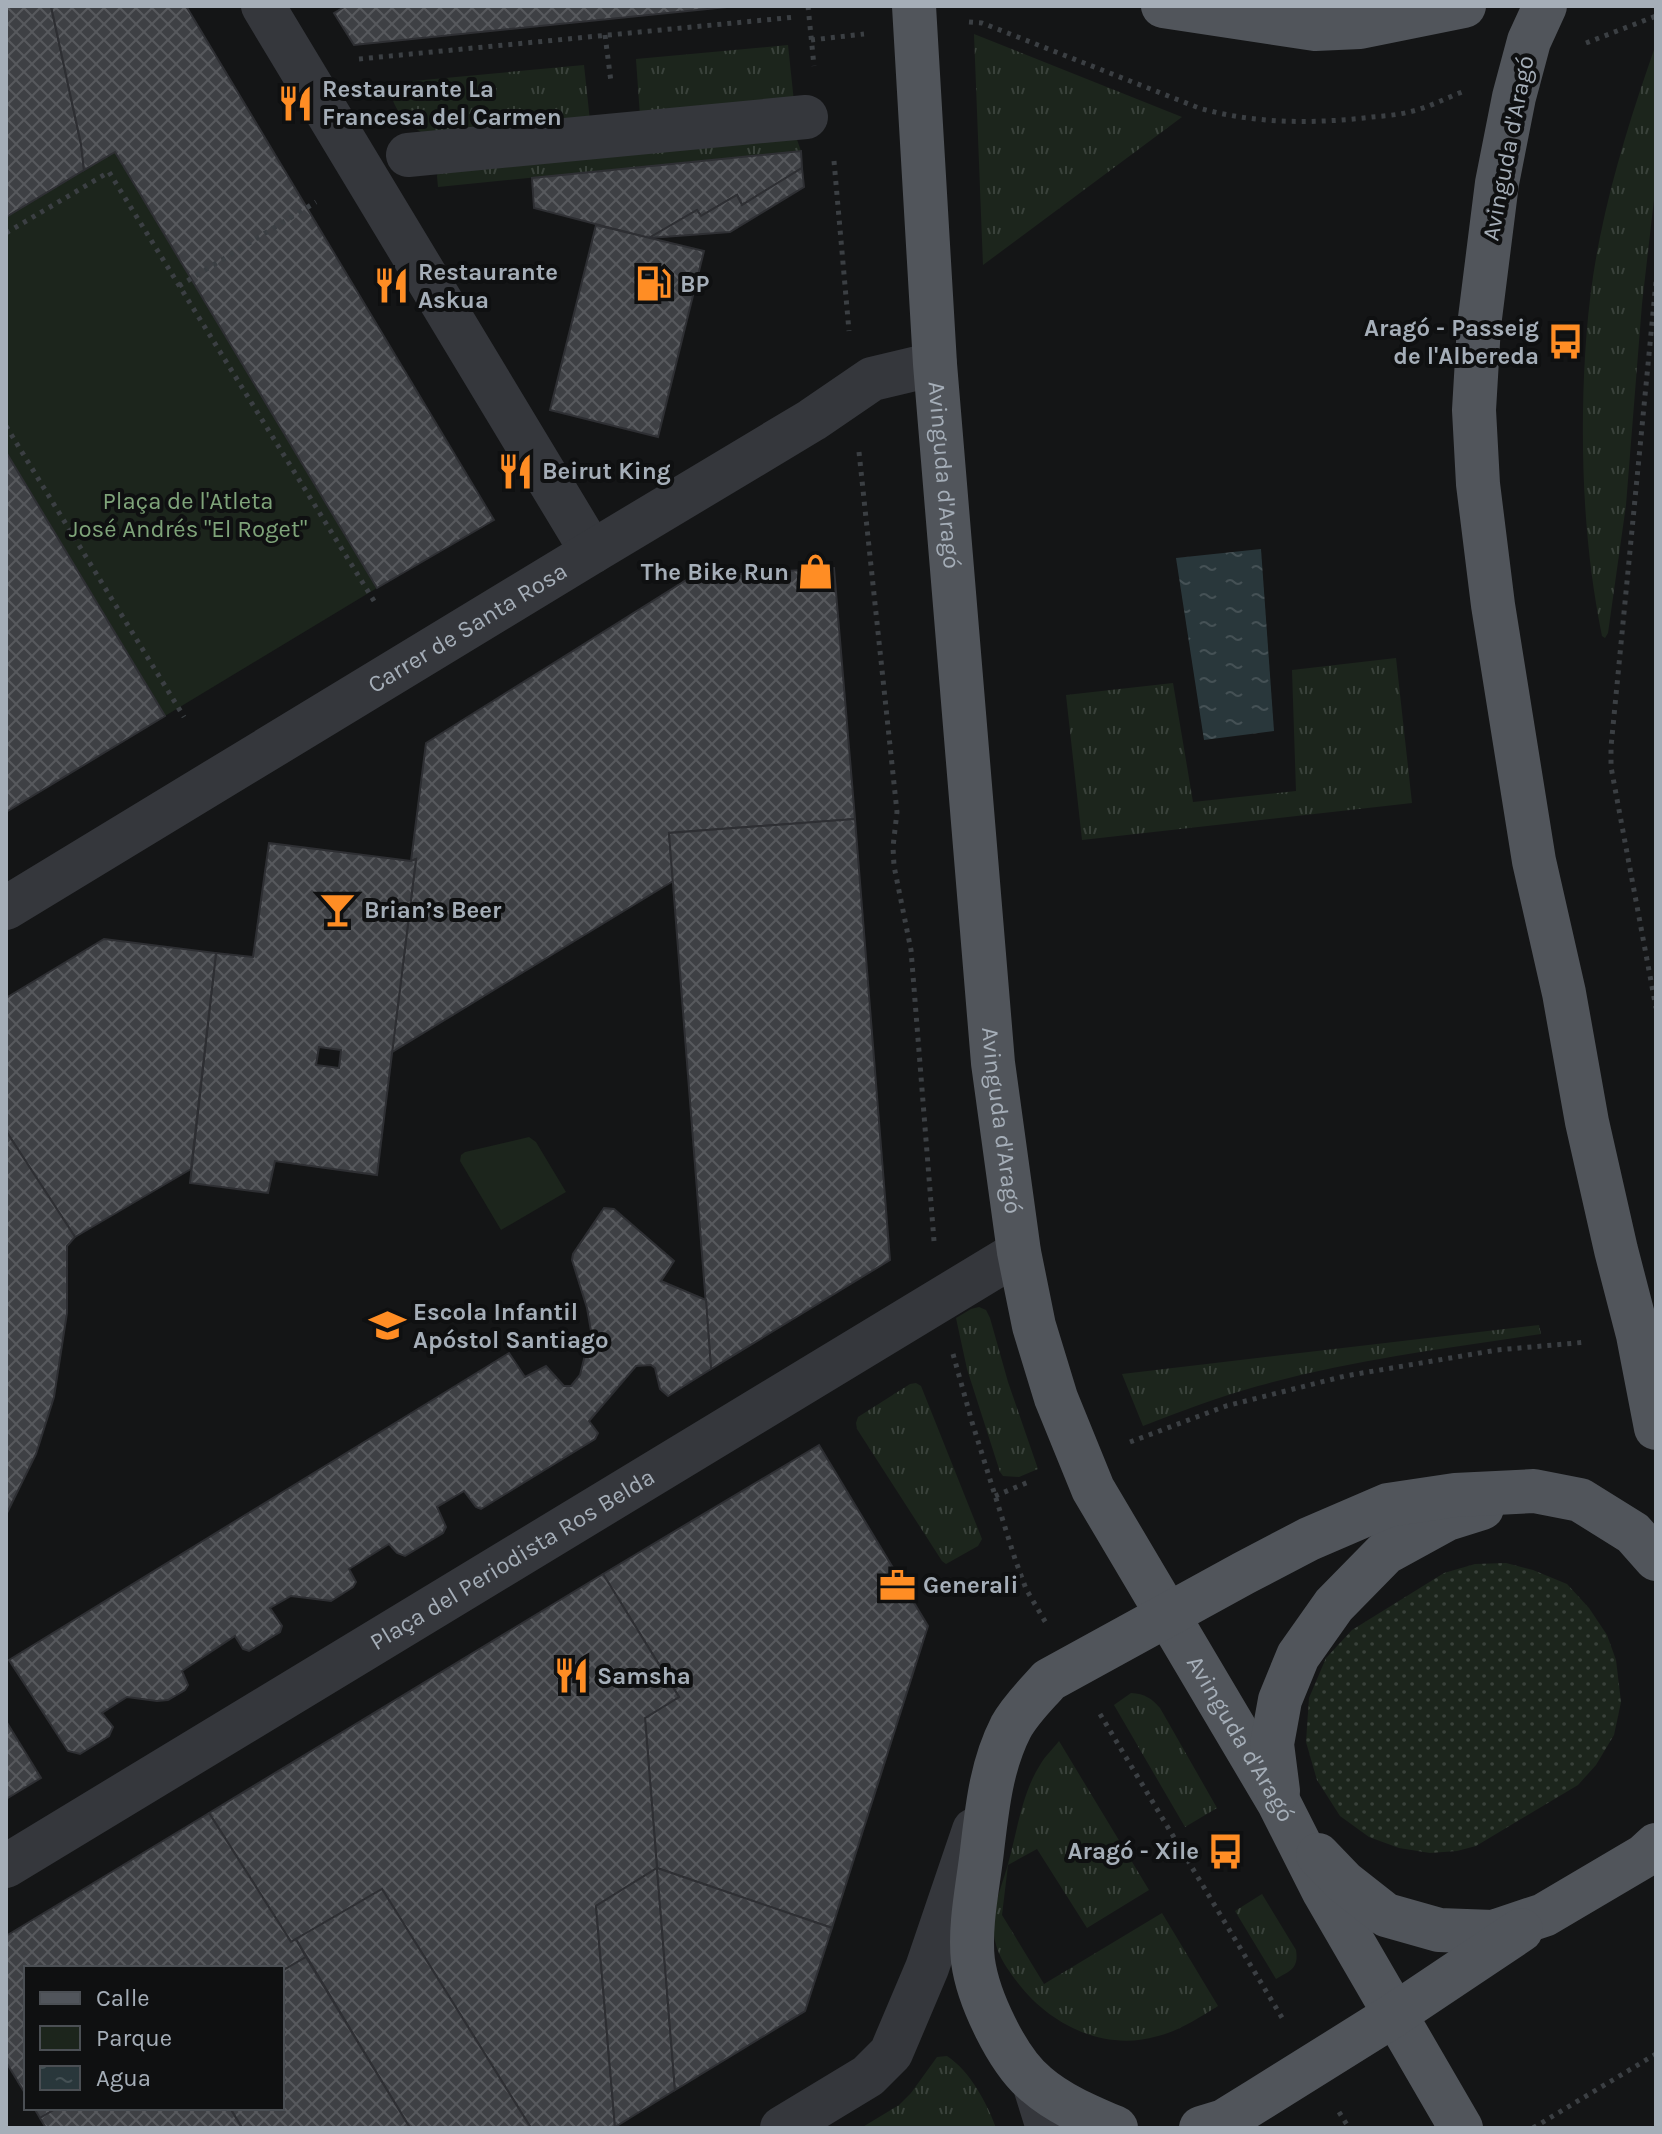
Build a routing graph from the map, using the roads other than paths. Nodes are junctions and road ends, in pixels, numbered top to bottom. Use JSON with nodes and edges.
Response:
{"nodes":[{"id":1,"x":263,"y":6,"type":"edge"},
{"id":2,"x":914,"y":6,"type":"edge"},
{"id":3,"x":1163,"y":6,"type":"edge"},
{"id":4,"x":1464,"y":6,"type":"edge"},
{"id":5,"x":1545,"y":6,"type":"edge"},
{"id":6,"x":806,"y":117,"type":"dead end"},
{"id":7,"x":408,"y":155,"type":"dead end"},
{"id":8,"x":935,"y":364,"type":"junction"},
{"id":9,"x":592,"y":552,"type":"junction"},
{"id":10,"x":6,"y":908,"type":"edge"},
{"id":11,"x":1019,"y":1252,"type":"junction"},
{"id":12,"x":1656,"y":1428,"type":"edge"},
{"id":13,"x":1534,"y":1491,"type":"junction"},
{"id":14,"x":1656,"y":1559,"type":"edge"},
{"id":15,"x":1168,"y":1613,"type":"junction"},
{"id":16,"x":991,"y":1783,"type":"junction"},
{"id":17,"x":1279,"y":1803,"type":"junction"},
{"id":18,"x":1656,"y":1845,"type":"edge"},
{"id":19,"x":6,"y":1866,"type":"edge"},
{"id":20,"x":1544,"y":1915,"type":"junction"},
{"id":21,"x":1394,"y":2015,"type":"junction"},
{"id":22,"x":1034,"y":2083,"type":"junction"},
{"id":23,"x":1214,"y":2126,"type":"edge"},
{"id":24,"x":782,"y":2128,"type":"edge"},
{"id":25,"x":1048,"y":2128,"type":"edge"},
{"id":26,"x":1116,"y":2128,"type":"edge"},
{"id":27,"x":1461,"y":2128,"type":"edge"}],
"edges":[{"from":1,"to":9,"type":"street"},
{"from":2,"to":8,"type":"main road","name":"Avinguda d'Aragó"},
{"from":3,"to":4,"type":"main road"},
{"from":5,"to":12,"type":"main road","name":"Avinguda d'Aragó"},
{"from":6,"to":7,"type":"street"},
{"from":8,"to":9,"type":"street","name":"Carrer de Santa Rosa"},
{"from":8,"to":11,"type":"main road","name":"Avinguda d'Aragó"},
{"from":9,"to":10,"type":"street","name":"Carrer de Santa Rosa"},
{"from":11,"to":15,"type":"main road","name":"Avinguda d'Aragó"},
{"from":11,"to":19,"type":"street","name":"Plaça del Periodista Ros Belda"},
{"from":13,"to":14,"type":"main road"},
{"from":13,"to":15,"type":"main road"},
{"from":13,"to":17,"type":"main road"},
{"from":15,"to":16,"type":"main road"},
{"from":15,"to":17,"type":"main road","name":"Avinguda d'Aragó"},
{"from":16,"to":22,"type":"main road"},
{"from":16,"to":24,"type":"street"},
{"from":17,"to":20,"type":"main road"},
{"from":17,"to":21,"type":"main road","name":"Avinguda d'Aragó"},
{"from":18,"to":20,"type":"main road"},
{"from":20,"to":21,"type":"main road"},
{"from":21,"to":23,"type":"main road"},
{"from":21,"to":27,"type":"main road","name":"Avinguda d'Aragó"},
{"from":22,"to":25,"type":"street"},
{"from":22,"to":26,"type":"main road"}]}
